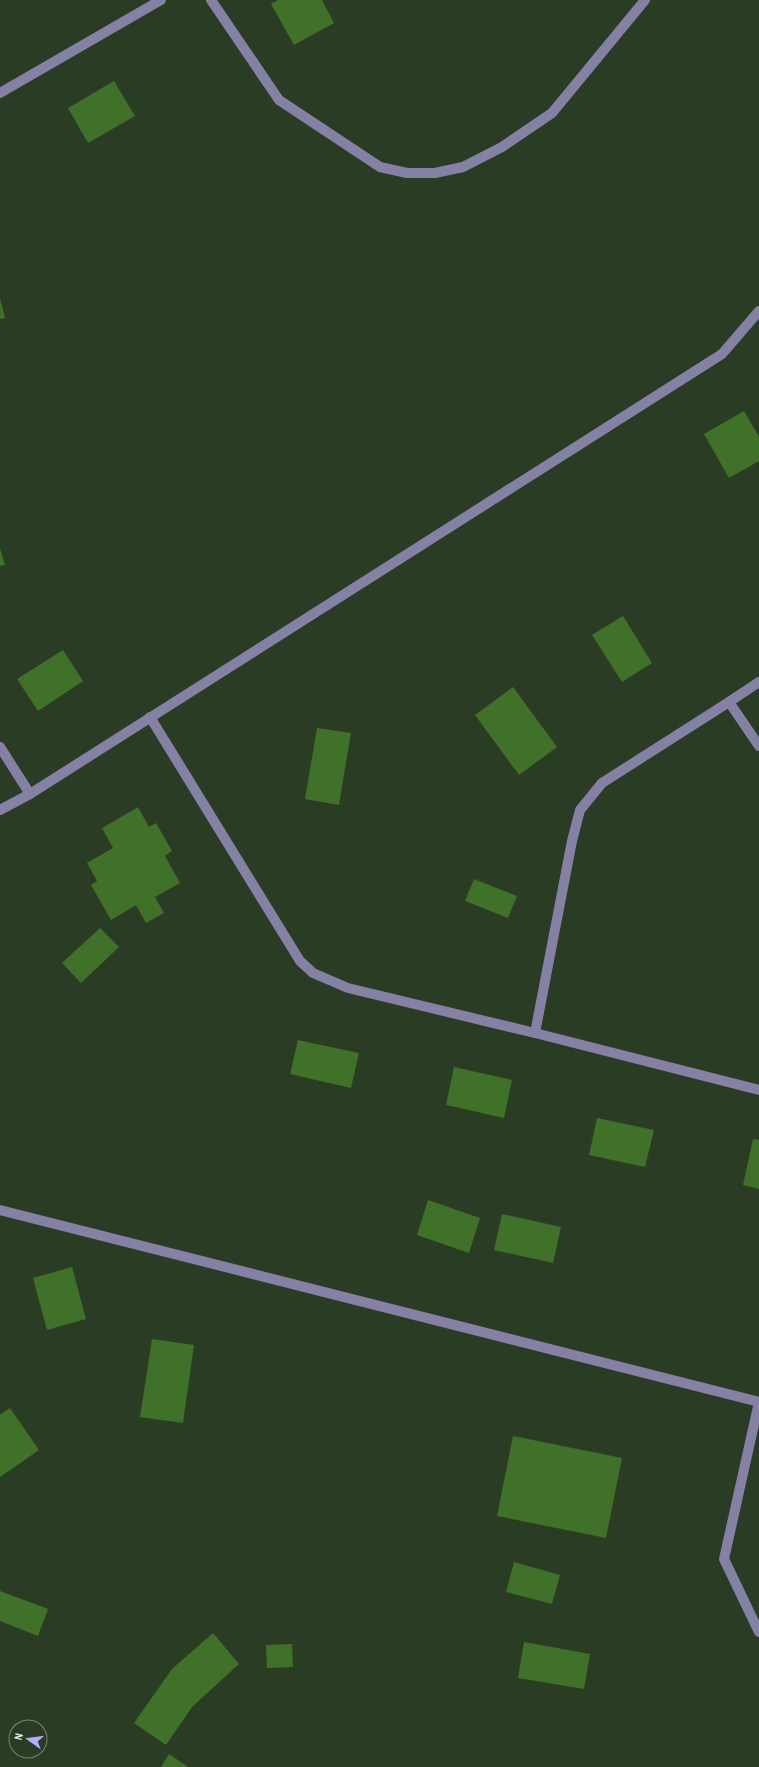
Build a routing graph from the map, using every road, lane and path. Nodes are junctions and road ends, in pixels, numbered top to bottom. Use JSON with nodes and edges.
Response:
{"nodes":[{"id":1,"x":161,"y":0,"type":"edge"},
{"id":2,"x":211,"y":0,"type":"edge"},
{"id":3,"x":645,"y":0,"type":"edge"},
{"id":4,"x":0,"y":93,"type":"edge"},
{"id":5,"x":759,"y":311,"type":"edge"},
{"id":6,"x":759,"y":682,"type":"edge"},
{"id":7,"x":729,"y":702,"type":"junction"},
{"id":8,"x":150,"y":717,"type":"junction"},
{"id":9,"x":759,"y":746,"type":"edge"},
{"id":10,"x":0,"y":747,"type":"edge"},
{"id":11,"x":30,"y":794,"type":"junction"},
{"id":12,"x":0,"y":810,"type":"edge"},
{"id":13,"x":535,"y":1033,"type":"junction"},
{"id":14,"x":759,"y":1090,"type":"edge"},
{"id":15,"x":0,"y":1210,"type":"edge"},
{"id":16,"x":759,"y":1402,"type":"edge"},
{"id":17,"x":759,"y":1632,"type":"edge"}],
"edges":[{"from":1,"to":4,"type":"street"},
{"from":2,"to":3,"type":"street"},
{"from":5,"to":8,"type":"street"},
{"from":6,"to":7,"type":"street"},
{"from":7,"to":9,"type":"street"},
{"from":7,"to":13,"type":"street"},
{"from":8,"to":11,"type":"street"},
{"from":8,"to":13,"type":"street"},
{"from":10,"to":11,"type":"street"},
{"from":11,"to":12,"type":"street"},
{"from":13,"to":14,"type":"street"},
{"from":15,"to":16,"type":"street"},
{"from":16,"to":17,"type":"street"}]}
